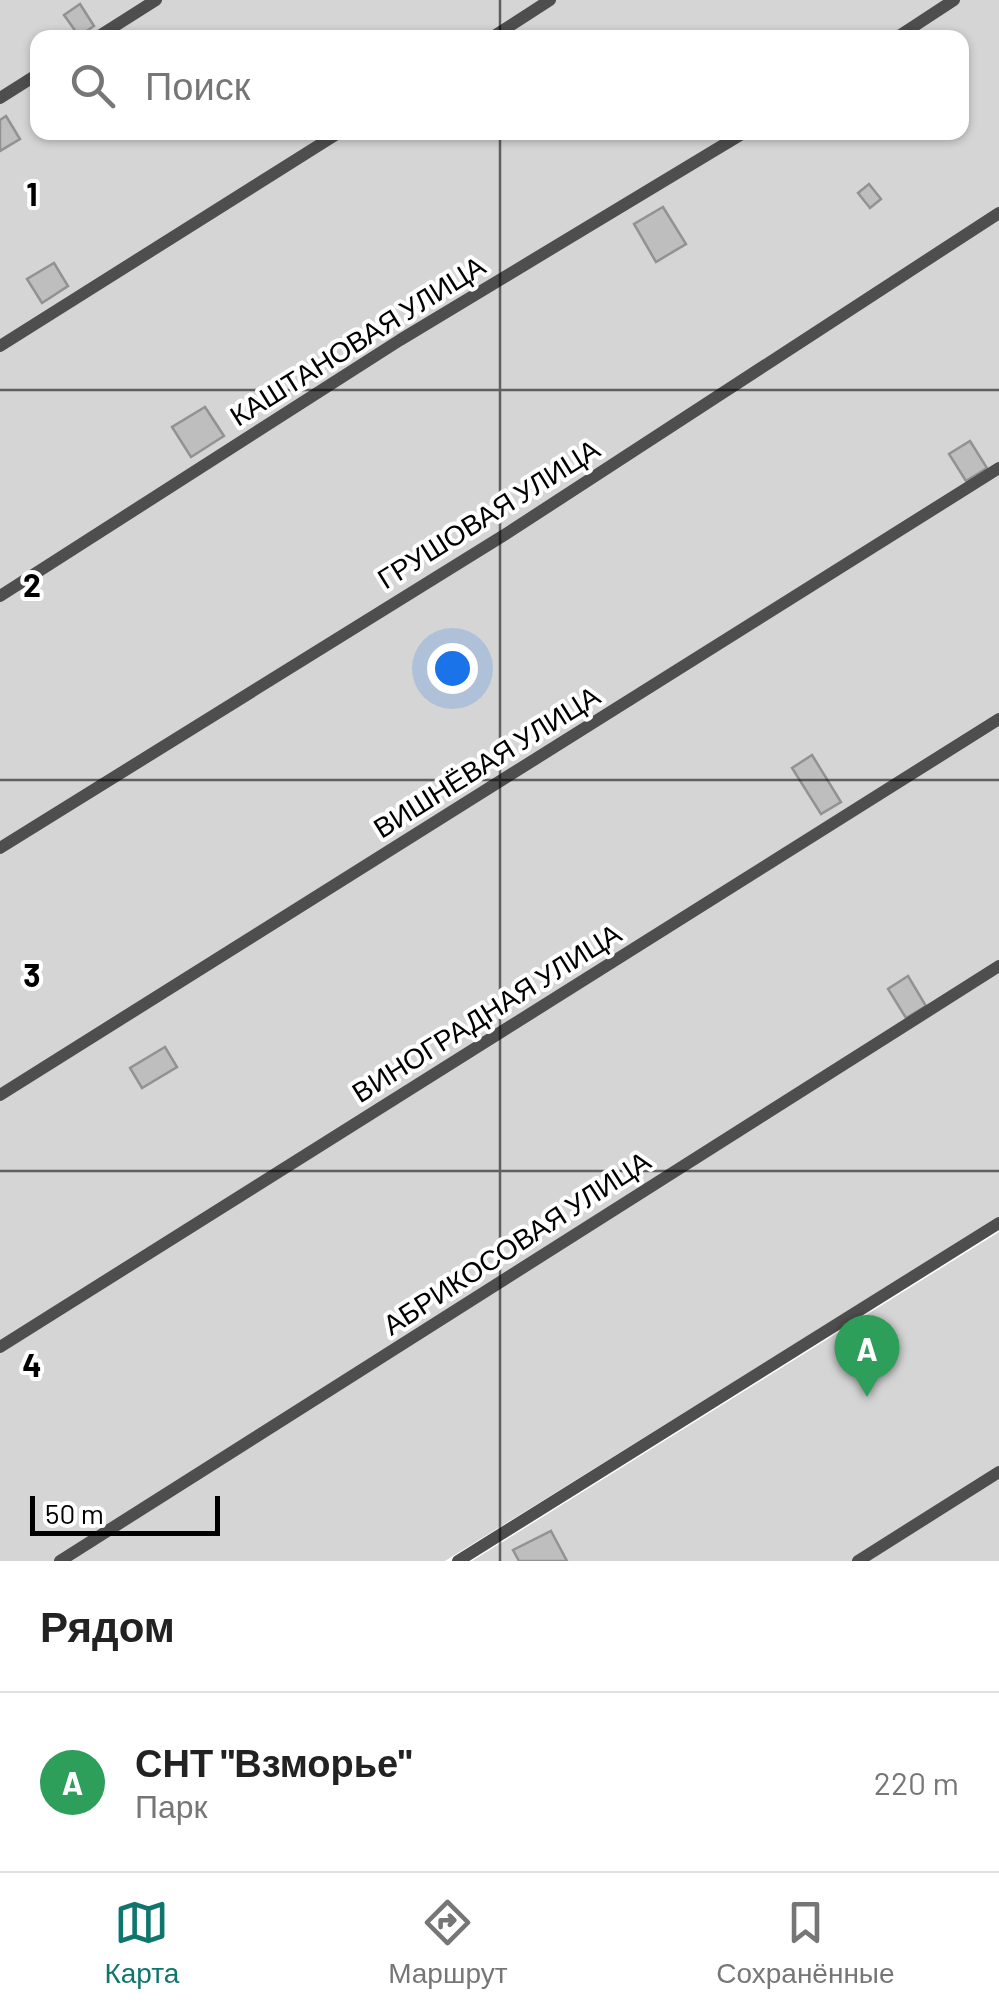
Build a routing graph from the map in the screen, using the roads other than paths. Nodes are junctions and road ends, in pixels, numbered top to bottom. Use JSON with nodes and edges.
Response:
{"nodes":[{"id":1,"x":156,"y":0,"type":"edge"},
{"id":2,"x":550,"y":0,"type":"edge"},
{"id":3,"x":954,"y":0,"type":"edge"},
{"id":4,"x":109,"y":30,"type":"edge"},
{"id":5,"x":503,"y":30,"type":"edge"},
{"id":6,"x":908,"y":30,"type":"edge"},
{"id":7,"x":30,"y":79,"type":"edge"},
{"id":8,"x":0,"y":98,"type":"edge"},
{"id":9,"x":327,"y":140,"type":"edge"},
{"id":10,"x":732,"y":140,"type":"edge"},
{"id":11,"x":999,"y":213,"type":"edge"},
{"id":12,"x":0,"y":346,"type":"edge"},
{"id":13,"x":999,"y":468,"type":"edge"},
{"id":14,"x":0,"y":596,"type":"edge"},
{"id":15,"x":999,"y":719,"type":"edge"},
{"id":16,"x":0,"y":848,"type":"edge"},
{"id":17,"x":999,"y":966,"type":"edge"},
{"id":18,"x":0,"y":1095,"type":"edge"},
{"id":19,"x":999,"y":1223,"type":"edge"},
{"id":20,"x":0,"y":1346,"type":"edge"},
{"id":21,"x":999,"y":1472,"type":"edge"},
{"id":22,"x":60,"y":1561,"type":"edge"},
{"id":23,"x":458,"y":1561,"type":"edge"},
{"id":24,"x":858,"y":1561,"type":"edge"}],
"edges":[{"from":1,"to":4,"type":"lane"},
{"from":2,"to":5,"type":"lane"},
{"from":3,"to":6,"type":"lane"},
{"from":7,"to":8,"type":"lane"},
{"from":9,"to":12,"type":"lane"},
{"from":10,"to":14,"type":"lane","name":"КАШТАНОВАЯ УЛИЦА"},
{"from":11,"to":16,"type":"lane","name":"ГРУШОВАЯ УЛИЦА"},
{"from":13,"to":18,"type":"lane","name":"ВИШНЁВАЯ УЛИЦА"},
{"from":15,"to":20,"type":"lane","name":"ВИНОГРАДНАЯ УЛИЦА"},
{"from":17,"to":22,"type":"lane","name":"АБРИКОСОВАЯ УЛИЦА"},
{"from":19,"to":23,"type":"lane"},
{"from":21,"to":24,"type":"lane"}]}
